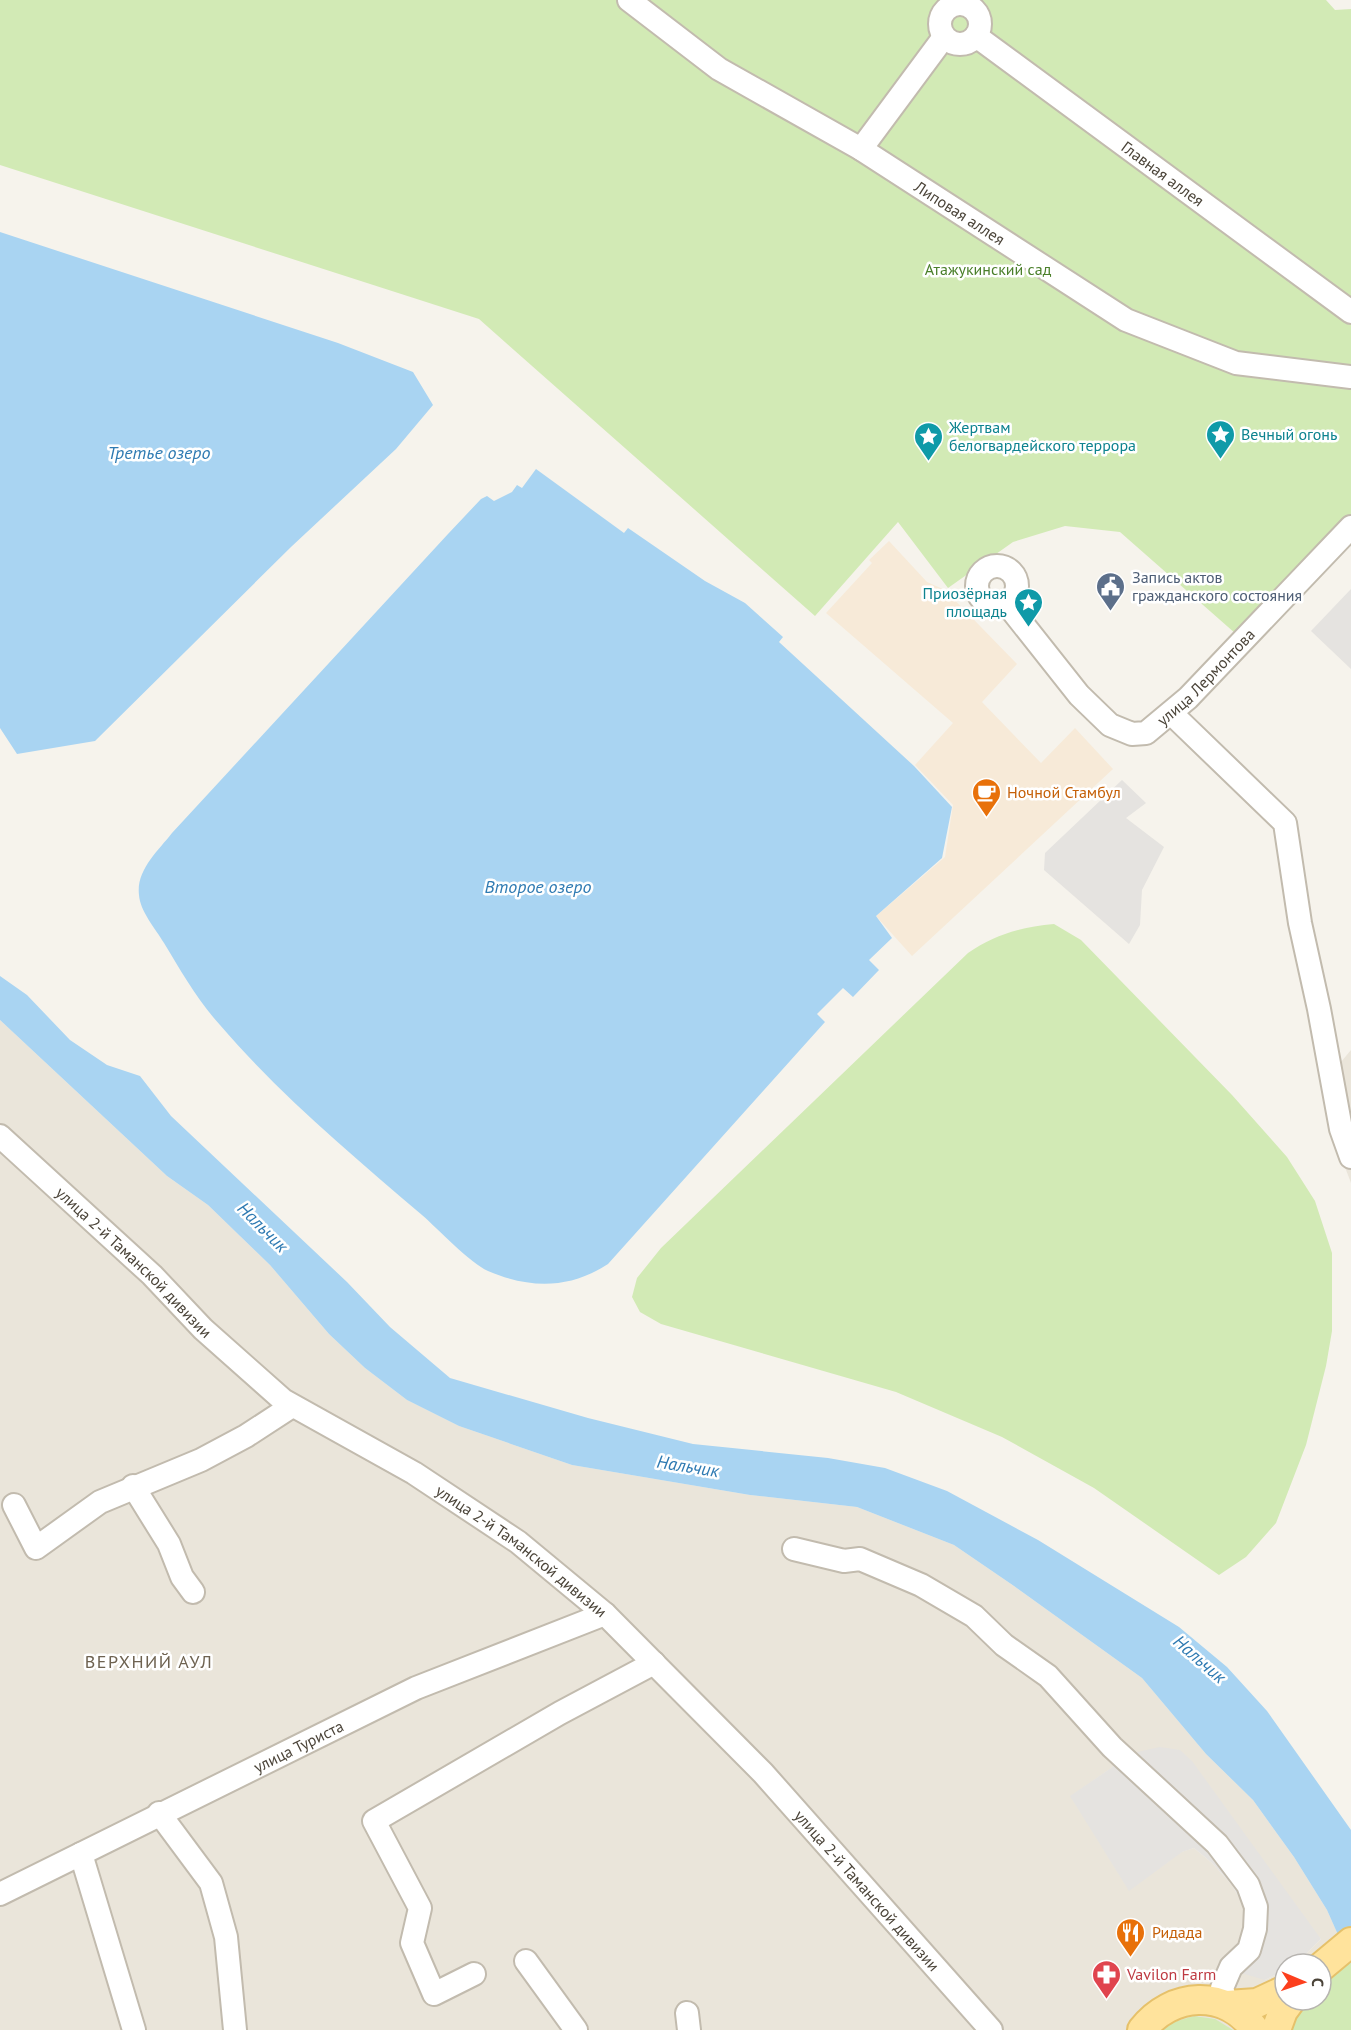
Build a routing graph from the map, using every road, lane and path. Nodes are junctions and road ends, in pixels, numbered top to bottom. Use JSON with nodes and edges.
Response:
{"nodes":[{"id":1,"x":629,"y":0,"type":"edge"},
{"id":2,"x":936,"y":5,"type":"edge"},
{"id":3,"x":976,"y":36,"type":"junction"},
{"id":4,"x":944,"y":37,"type":"junction"},
{"id":5,"x":861,"y":149,"type":"junction"},
{"id":6,"x":1351,"y":312,"type":"edge"},
{"id":7,"x":1351,"y":377,"type":"edge"},
{"id":8,"x":1348,"y":538,"type":"edge"},
{"id":9,"x":1006,"y":604,"type":"dead end"},
{"id":10,"x":1171,"y":712,"type":"junction"},
{"id":11,"x":1343,"y":1090,"type":"edge"},
{"id":12,"x":0,"y":1136,"type":"edge"},
{"id":13,"x":1351,"y":1157,"type":"edge"},
{"id":14,"x":292,"y":1406,"type":"junction"},
{"id":15,"x":133,"y":1486,"type":"junction"},
{"id":16,"x":14,"y":1505,"type":"dead end"},
{"id":17,"x":794,"y":1549,"type":"dead end"},
{"id":18,"x":194,"y":1592,"type":"dead end"},
{"id":19,"x":605,"y":1614,"type":"junction"},
{"id":20,"x":654,"y":1663,"type":"junction"},
{"id":21,"x":159,"y":1814,"type":"junction"},
{"id":22,"x":81,"y":1854,"type":"junction"},
{"id":23,"x":0,"y":1894,"type":"edge"},
{"id":24,"x":1351,"y":1942,"type":"edge"},
{"id":25,"x":1333,"y":1957,"type":"edge"},
{"id":26,"x":526,"y":1960,"type":"dead end"},
{"id":27,"x":474,"y":1974,"type":"dead end"},
{"id":28,"x":1273,"y":1996,"type":"edge"},
{"id":29,"x":1227,"y":2005,"type":"junction"},
{"id":30,"x":1283,"y":2012,"type":"edge"},
{"id":31,"x":134,"y":2030,"type":"edge"},
{"id":32,"x":235,"y":2030,"type":"edge"},
{"id":33,"x":576,"y":2030,"type":"edge"},
{"id":34,"x":991,"y":2030,"type":"edge"},
{"id":35,"x":1142,"y":2030,"type":"edge"},
{"id":36,"x":1255,"y":2030,"type":"edge"},
{"id":37,"x":1276,"y":2030,"type":"edge"}],
"edges":[{"from":1,"to":5,"type":"street","name":"Липовая аллея"},
{"from":2,"to":3,"type":"street"},
{"from":2,"to":4,"type":"street"},
{"from":3,"to":4,"type":"street"},
{"from":3,"to":6,"type":"street","name":"Главная аллея"},
{"from":4,"to":5,"type":"street"},
{"from":5,"to":7,"type":"street","name":"Липовая аллея"},
{"from":8,"to":10,"type":"street","name":"улица Лермонтова"},
{"from":9,"to":10,"type":"street","name":"улица Лермонтова"},
{"from":10,"to":11,"type":"street"},
{"from":11,"to":13,"type":"street"},
{"from":12,"to":14,"type":"street","name":"улица 2-й Таманской дивизии"},
{"from":14,"to":15,"type":"street"},
{"from":14,"to":19,"type":"street","name":"улица 2-й Таманской дивизии"},
{"from":15,"to":16,"type":"street"},
{"from":15,"to":18,"type":"street"},
{"from":17,"to":29,"type":"street"},
{"from":19,"to":20,"type":"street","name":"улица 2-й Таманской дивизии"},
{"from":19,"to":21,"type":"street","name":"улица Туриста"},
{"from":20,"to":27,"type":"street"},
{"from":20,"to":34,"type":"street","name":"улица 2-й Таманской дивизии"},
{"from":21,"to":22,"type":"street","name":"улица Туриста"},
{"from":21,"to":32,"type":"street"},
{"from":22,"to":23,"type":"street","name":"улица Туриста"},
{"from":22,"to":31,"type":"street"},
{"from":24,"to":25,"type":"main road"},
{"from":26,"to":33,"type":"street"},
{"from":28,"to":29,"type":"main road"},
{"from":29,"to":35,"type":"main road"},
{"from":29,"to":36,"type":"main road"},
{"from":30,"to":37,"type":"main road"}]}
